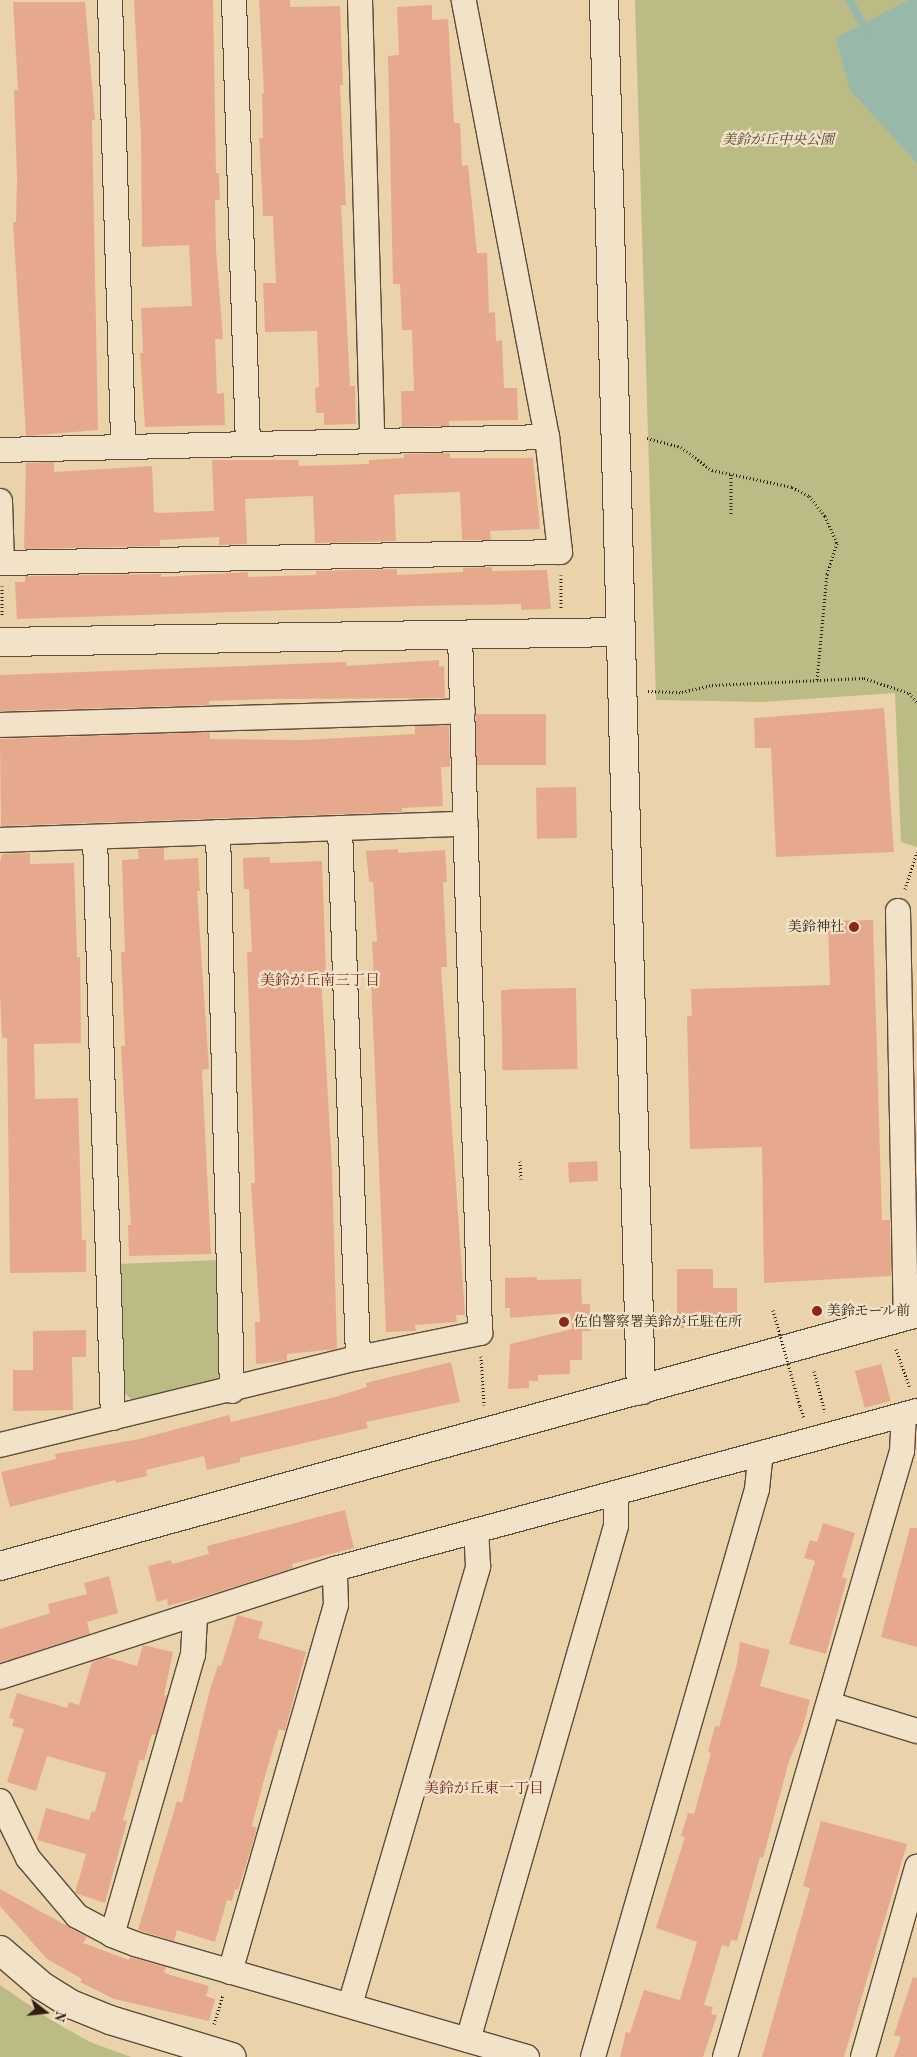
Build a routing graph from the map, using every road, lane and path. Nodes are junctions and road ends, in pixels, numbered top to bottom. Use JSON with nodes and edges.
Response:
{"nodes":[{"id":1,"x":110,"y":0,"type":"edge"},
{"id":2,"x":234,"y":0,"type":"edge"},
{"id":3,"x":360,"y":0,"type":"edge"},
{"id":4,"x":464,"y":0,"type":"edge"},
{"id":5,"x":604,"y":0,"type":"edge"},
{"id":6,"x":547,"y":437,"type":"junction"},
{"id":7,"x":647,"y":438,"type":"dead end"},
{"id":8,"x":372,"y":440,"type":"junction"},
{"id":9,"x":248,"y":443,"type":"junction"},
{"id":10,"x":123,"y":446,"type":"junction"},
{"id":11,"x":0,"y":450,"type":"edge"},
{"id":12,"x":731,"y":474,"type":"junction"},
{"id":13,"x":0,"y":501,"type":"edge"},
{"id":14,"x":731,"y":514,"type":"dead end"},
{"id":15,"x":560,"y":552,"type":"junction"},
{"id":16,"x":2,"y":563,"type":"junction"},
{"id":17,"x":561,"y":617,"type":"dead end"},
{"id":18,"x":621,"y":632,"type":"junction"},
{"id":19,"x":1,"y":634,"type":"edge"},
{"id":20,"x":460,"y":636,"type":"junction"},
{"id":21,"x":817,"y":680,"type":"junction"},
{"id":22,"x":645,"y":691,"type":"dead end"},
{"id":23,"x":917,"y":703,"type":"edge"},
{"id":24,"x":463,"y":711,"type":"junction"},
{"id":25,"x":0,"y":725,"type":"edge"},
{"id":26,"x":466,"y":824,"type":"junction"},
{"id":27,"x":340,"y":828,"type":"junction"},
{"id":28,"x":218,"y":832,"type":"junction"},
{"id":29,"x":95,"y":836,"type":"junction"},
{"id":30,"x":0,"y":840,"type":"edge"},
{"id":31,"x":917,"y":852,"type":"edge"},
{"id":32,"x":898,"y":911,"type":"joint"},
{"id":33,"x":520,"y":1161,"type":"dead end"},
{"id":34,"x":521,"y":1179,"type":"dead end"},
{"id":35,"x":773,"y":1310,"type":"dead end"},
{"id":36,"x":912,"y":1315,"type":"edge"},
{"id":37,"x":480,"y":1333,"type":"junction"},
{"id":38,"x":896,"y":1349,"type":"dead end"},
{"id":39,"x":358,"y":1358,"type":"junction"},
{"id":40,"x":814,"y":1371,"type":"dead end"},
{"id":41,"x":232,"y":1391,"type":"junction"},
{"id":42,"x":641,"y":1391,"type":"junction"},
{"id":43,"x":911,"y":1405,"type":"edge"},
{"id":44,"x":800,"y":1406,"type":"dead end"},
{"id":45,"x":824,"y":1407,"type":"dead end"},
{"id":46,"x":484,"y":1410,"type":"dead end"},
{"id":47,"x":113,"y":1418,"type":"junction"},
{"id":48,"x":0,"y":1445,"type":"edge"},
{"id":49,"x":761,"y":1454,"type":"junction"},
{"id":50,"x":616,"y":1493,"type":"junction"},
{"id":51,"x":476,"y":1532,"type":"junction"},
{"id":52,"x":0,"y":1566,"type":"edge"},
{"id":53,"x":335,"y":1569,"type":"junction"},
{"id":54,"x":195,"y":1617,"type":"junction"},
{"id":55,"x":0,"y":1677,"type":"edge"},
{"id":56,"x":829,"y":1704,"type":"junction"},
{"id":57,"x":917,"y":1731,"type":"edge"},
{"id":58,"x":0,"y":1801,"type":"edge"},
{"id":59,"x":917,"y":1867,"type":"edge"},
{"id":60,"x":112,"y":1935,"type":"junction"},
{"id":61,"x":0,"y":1950,"type":"edge"},
{"id":62,"x":230,"y":1972,"type":"junction"},
{"id":63,"x":350,"y":2006,"type":"junction"},
{"id":64,"x":213,"y":2029,"type":"dead end"},
{"id":65,"x":468,"y":2040,"type":"junction"},
{"id":66,"x":171,"y":2049,"type":"edge"},
{"id":67,"x":232,"y":2057,"type":"edge"},
{"id":68,"x":527,"y":2057,"type":"edge"},
{"id":69,"x":593,"y":2057,"type":"edge"},
{"id":70,"x":725,"y":2057,"type":"edge"},
{"id":71,"x":863,"y":2057,"type":"edge"}],
"edges":[{"from":1,"to":10,"type":"street"},
{"from":2,"to":9,"type":"street"},
{"from":3,"to":8,"type":"street"},
{"from":4,"to":6,"type":"street"},
{"from":5,"to":18,"type":"street"},
{"from":6,"to":8,"type":"street"},
{"from":6,"to":15,"type":"street"},
{"from":7,"to":12,"type":"path"},
{"from":8,"to":9,"type":"street"},
{"from":9,"to":10,"type":"street"},
{"from":10,"to":11,"type":"street"},
{"from":12,"to":14,"type":"path"},
{"from":12,"to":21,"type":"path"},
{"from":13,"to":16,"type":"street"},
{"from":15,"to":16,"type":"street"},
{"from":15,"to":17,"type":"path"},
{"from":16,"to":19,"type":"path"},
{"from":18,"to":20,"type":"street"},
{"from":18,"to":42,"type":"street"},
{"from":19,"to":20,"type":"street"},
{"from":20,"to":24,"type":"street"},
{"from":21,"to":22,"type":"path"},
{"from":21,"to":23,"type":"path"},
{"from":24,"to":25,"type":"street"},
{"from":24,"to":26,"type":"street"},
{"from":26,"to":27,"type":"street"},
{"from":26,"to":37,"type":"street"},
{"from":27,"to":28,"type":"street"},
{"from":27,"to":39,"type":"street"},
{"from":28,"to":29,"type":"street"},
{"from":28,"to":41,"type":"street"},
{"from":29,"to":30,"type":"street"},
{"from":29,"to":47,"type":"street"},
{"from":31,"to":32,"type":"path"},
{"from":32,"to":36,"type":"street"},
{"from":33,"to":34,"type":"path"},
{"from":35,"to":44,"type":"path","bridge":true},
{"from":36,"to":42,"type":"street"},
{"from":37,"to":39,"type":"street"},
{"from":37,"to":46,"type":"path"},
{"from":38,"to":43,"type":"path"},
{"from":39,"to":41,"type":"street"},
{"from":40,"to":45,"type":"path"},
{"from":41,"to":47,"type":"street"},
{"from":42,"to":52,"type":"street"},
{"from":43,"to":49,"type":"street"},
{"from":43,"to":56,"type":"street"},
{"from":47,"to":48,"type":"street"},
{"from":49,"to":50,"type":"street"},
{"from":49,"to":69,"type":"street"},
{"from":50,"to":51,"type":"street"},
{"from":50,"to":65,"type":"street"},
{"from":51,"to":53,"type":"street"},
{"from":51,"to":63,"type":"street"},
{"from":53,"to":54,"type":"street"},
{"from":53,"to":62,"type":"street"},
{"from":54,"to":55,"type":"street"},
{"from":54,"to":60,"type":"street"},
{"from":56,"to":57,"type":"street"},
{"from":56,"to":70,"type":"street"},
{"from":58,"to":60,"type":"street"},
{"from":59,"to":71,"type":"street"},
{"from":60,"to":62,"type":"street"},
{"from":61,"to":66,"type":"street"},
{"from":62,"to":63,"type":"street"},
{"from":62,"to":64,"type":"path"},
{"from":63,"to":65,"type":"street"},
{"from":65,"to":68,"type":"street"},
{"from":66,"to":67,"type":"street"}]}
